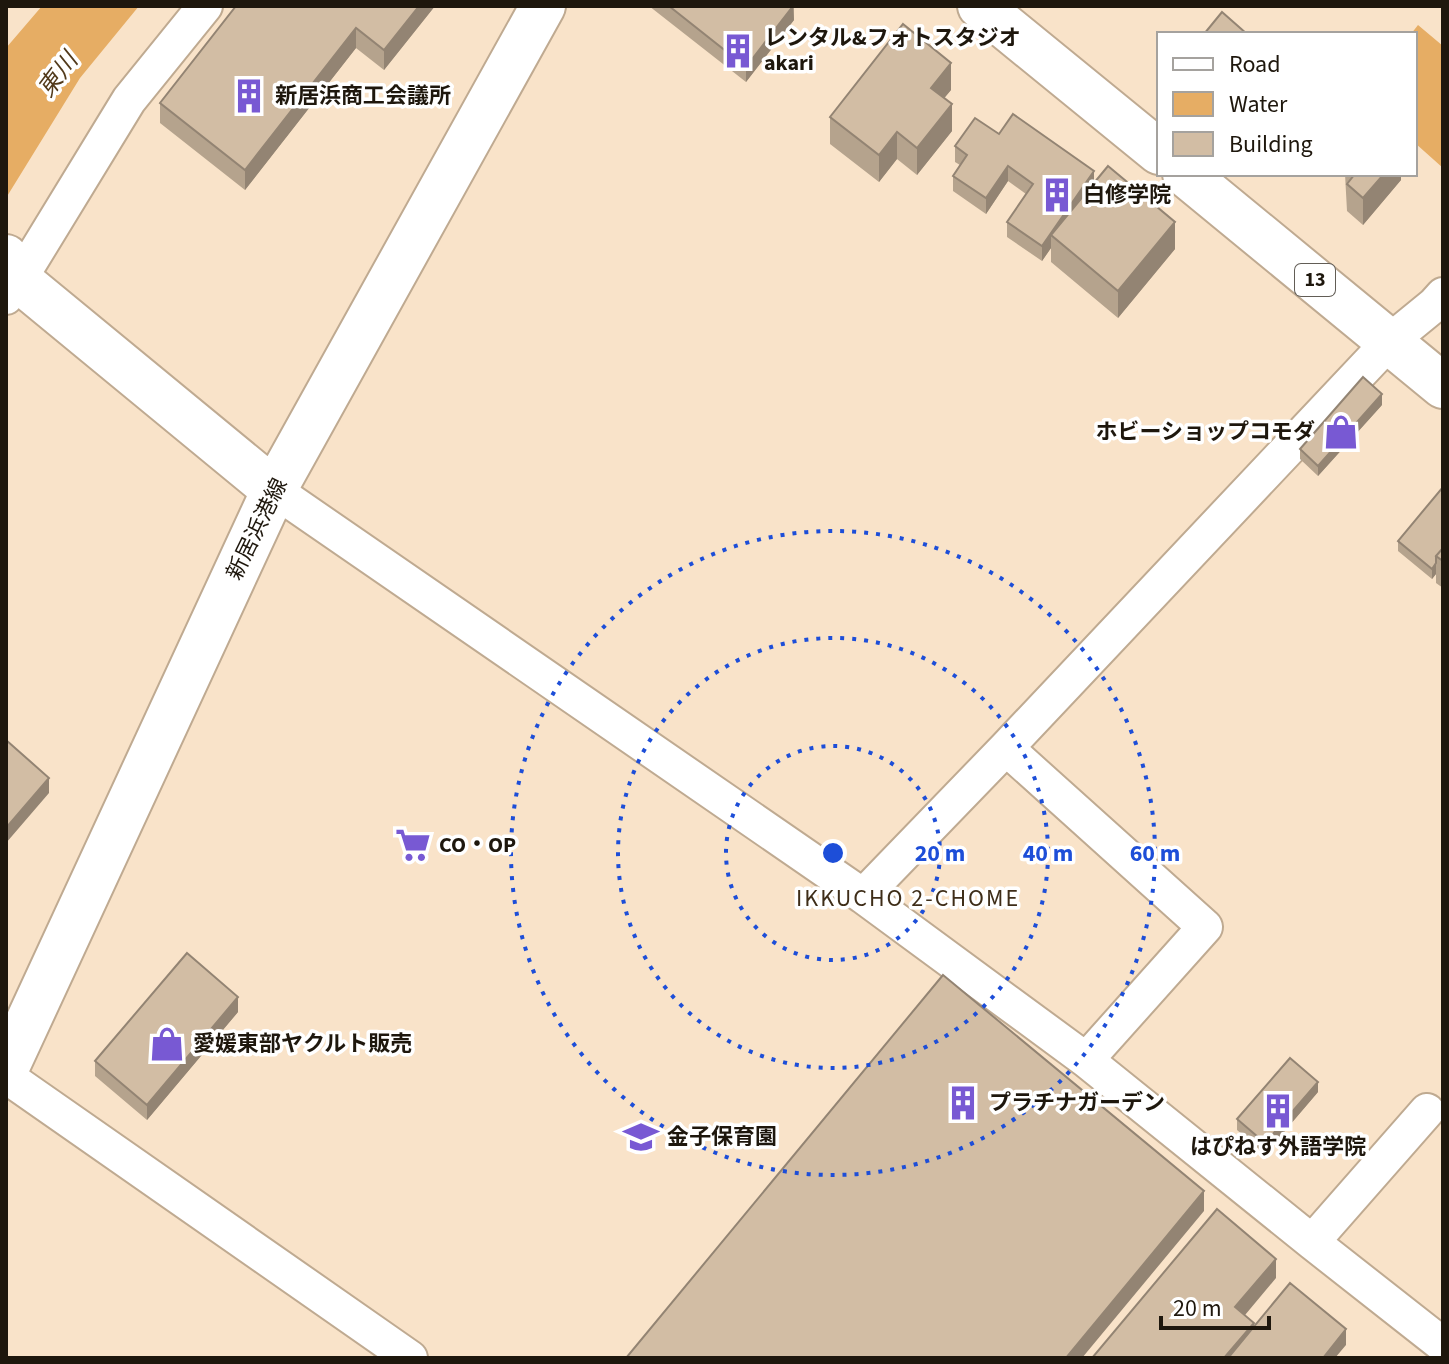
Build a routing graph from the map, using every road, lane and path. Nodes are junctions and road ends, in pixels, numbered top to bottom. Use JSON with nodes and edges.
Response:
{"nodes":[{"id":1,"x":205,"y":6,"type":"edge"},
{"id":2,"x":543,"y":6,"type":"edge"},
{"id":3,"x":980,"y":6,"type":"edge"},
{"id":4,"x":1157,"y":150,"type":"edge"},
{"id":5,"x":1187,"y":176,"type":"edge"},
{"id":6,"x":11,"y":274,"type":"edge"},
{"id":7,"x":1443,"y":295,"type":"edge"},
{"id":8,"x":1390,"y":341,"type":"junction"},
{"id":9,"x":1443,"y":386,"type":"edge"},
{"id":10,"x":274,"y":490,"type":"junction"},
{"id":11,"x":1006,"y":748,"type":"junction"},
{"id":12,"x":863,"y":896,"type":"junction"},
{"id":13,"x":1086,"y":1060,"type":"junction"},
{"id":14,"x":6,"y":1069,"type":"edge"},
{"id":15,"x":6,"y":1076,"type":"edge"},
{"id":16,"x":1427,"y":1111,"type":"dead end"},
{"id":17,"x":1312,"y":1242,"type":"junction"},
{"id":18,"x":1443,"y":1345,"type":"edge"},
{"id":19,"x":398,"y":1355,"type":"edge"}],
"edges":[{"from":1,"to":6,"type":"street"},
{"from":2,"to":10,"type":"main road","name":"新居浜港線"},
{"from":3,"to":4,"type":"main road"},
{"from":5,"to":8,"type":"main road","number":"13"},
{"from":6,"to":10,"type":"main road"},
{"from":7,"to":8,"type":"street"},
{"from":8,"to":9,"type":"main road","number":"13"},
{"from":8,"to":11,"type":"street"},
{"from":10,"to":12,"type":"street"},
{"from":10,"to":14,"type":"main road","name":"新居浜港線"},
{"from":11,"to":12,"type":"street"},
{"from":11,"to":13,"type":"street"},
{"from":12,"to":13,"type":"street"},
{"from":13,"to":17,"type":"street"},
{"from":15,"to":19,"type":"street"},
{"from":16,"to":17,"type":"street"},
{"from":17,"to":18,"type":"street"}]}
